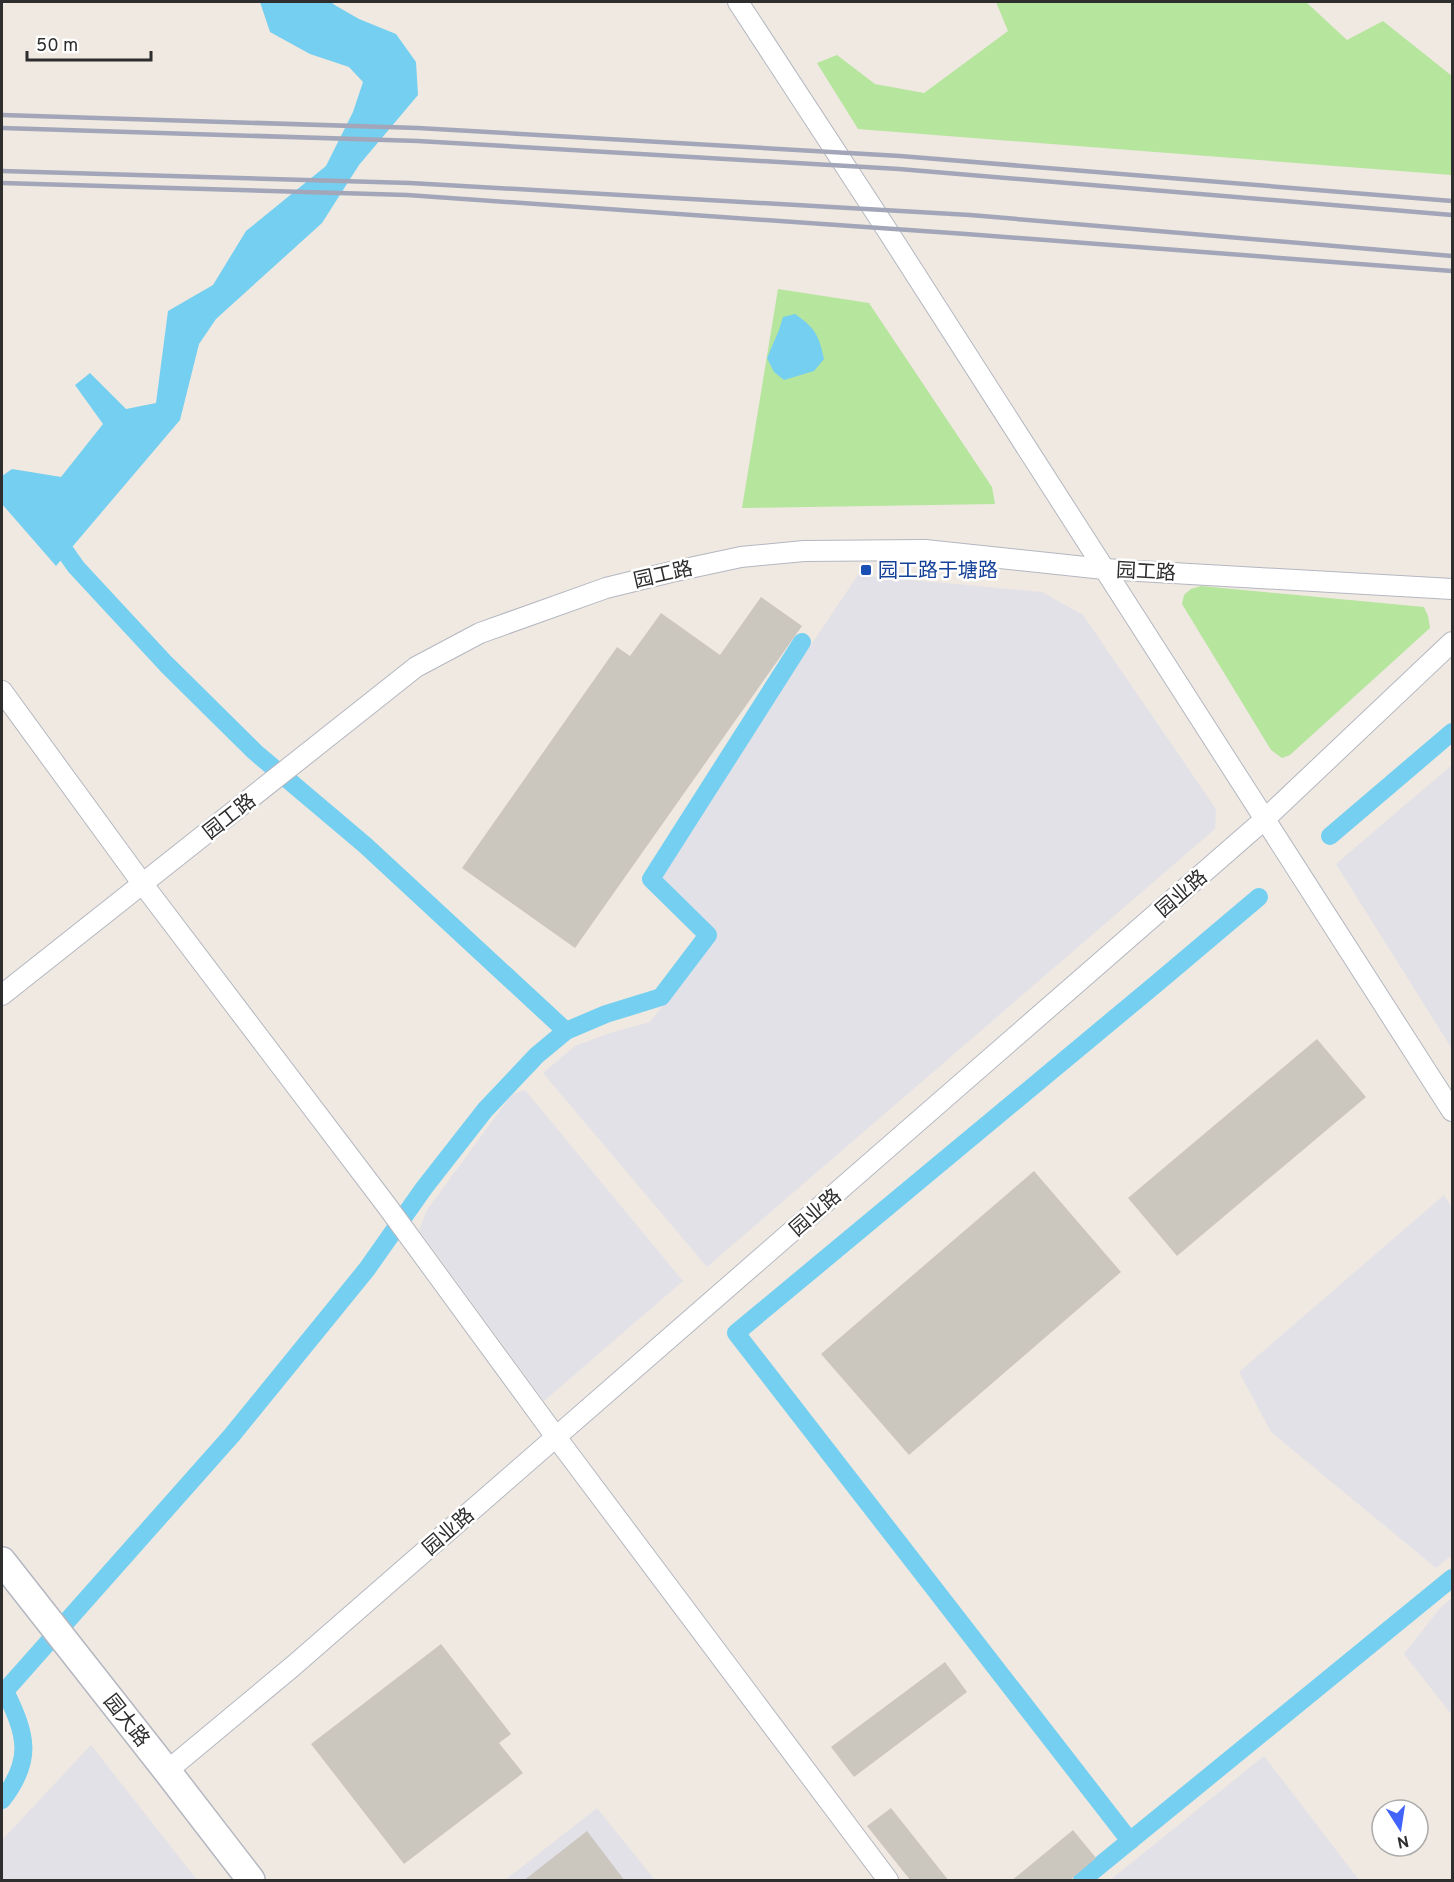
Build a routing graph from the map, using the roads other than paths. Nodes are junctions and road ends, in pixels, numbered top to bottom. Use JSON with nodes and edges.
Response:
{"nodes":[{"id":1,"x":738,"y":2,"type":"edge"},
{"id":2,"x":1104,"y":568,"type":"junction"},
{"id":3,"x":1452,"y":590,"type":"edge"},
{"id":4,"x":1452,"y":642,"type":"edge"},
{"id":5,"x":2,"y":691,"type":"edge"},
{"id":6,"x":1265,"y":819,"type":"junction"},
{"id":7,"x":142,"y":883,"type":"junction"},
{"id":8,"x":2,"y":995,"type":"edge"},
{"id":9,"x":1452,"y":1111,"type":"edge"},
{"id":10,"x":556,"y":1437,"type":"junction"},
{"id":11,"x":2,"y":1561,"type":"edge"},
{"id":12,"x":167,"y":1771,"type":"junction"},
{"id":13,"x":251,"y":1881,"type":"edge"},
{"id":14,"x":888,"y":1881,"type":"edge"}],
"edges":[{"from":1,"to":2,"type":"street"},
{"from":2,"to":3,"type":"street","name":"园工路"},
{"from":2,"to":6,"type":"street"},
{"from":2,"to":7,"type":"street","name":"园工路"},
{"from":4,"to":6,"type":"street","name":"园业路"},
{"from":5,"to":7,"type":"street"},
{"from":6,"to":9,"type":"street"},
{"from":6,"to":10,"type":"street","name":"园业路"},
{"from":7,"to":8,"type":"street","name":"园工路"},
{"from":7,"to":10,"type":"street"},
{"from":10,"to":12,"type":"street","name":"园业路"},
{"from":10,"to":14,"type":"street"},
{"from":11,"to":12,"type":"street","name":"园大路"},
{"from":12,"to":13,"type":"street","name":"园大路"}]}
